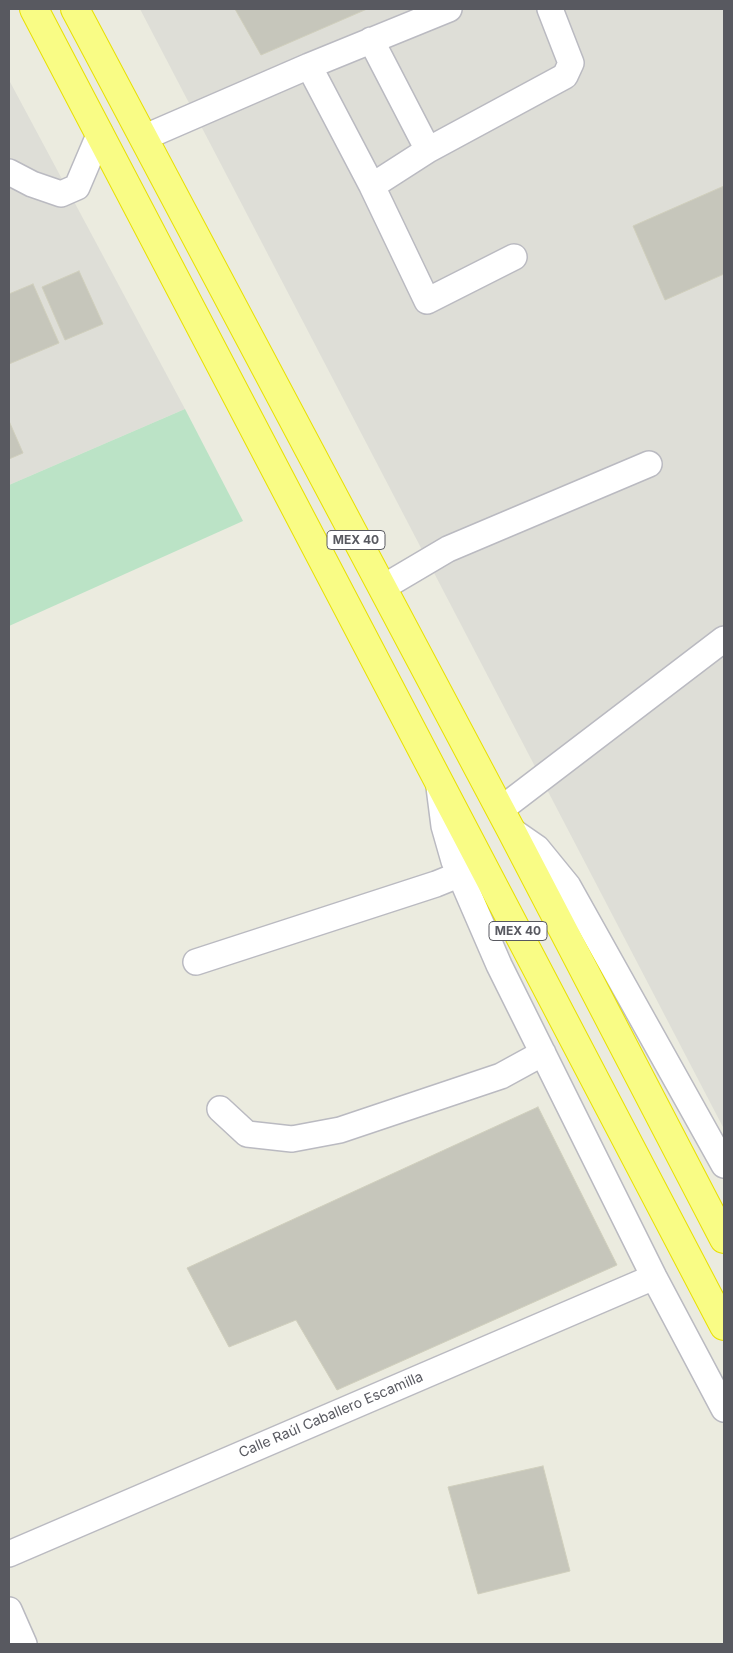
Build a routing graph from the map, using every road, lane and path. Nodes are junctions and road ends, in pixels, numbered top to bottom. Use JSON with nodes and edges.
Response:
{"nodes":[{"id":1,"x":34,"y":9,"type":"edge"},
{"id":2,"x":75,"y":9,"type":"edge"},
{"id":3,"x":449,"y":9,"type":"edge"},
{"id":4,"x":550,"y":9,"type":"edge"},
{"id":5,"x":371,"y":40,"type":"junction"},
{"id":6,"x":309,"y":66,"type":"junction"},
{"id":7,"x":100,"y":134,"type":"junction"},
{"id":8,"x":143,"y":138,"type":"junction"},
{"id":9,"x":428,"y":150,"type":"junction"},
{"id":10,"x":9,"y":172,"type":"edge"},
{"id":11,"x":372,"y":186,"type":"junction"},
{"id":12,"x":514,"y":257,"type":"dead end"},
{"id":13,"x":649,"y":464,"type":"dead end"},
{"id":14,"x":382,"y":588,"type":"junction"},
{"id":15,"x":724,"y":639,"type":"edge"},
{"id":16,"x":505,"y":820,"type":"junction"},
{"id":17,"x":471,"y":869,"type":"junction"},
{"id":18,"x":196,"y":962,"type":"dead end"},
{"id":19,"x":543,"y":1053,"type":"junction"},
{"id":20,"x":220,"y":1109,"type":"dead end"},
{"id":21,"x":724,"y":1165,"type":"edge"},
{"id":22,"x":724,"y":1239,"type":"edge"},
{"id":23,"x":654,"y":1277,"type":"junction"},
{"id":24,"x":724,"y":1326,"type":"edge"},
{"id":25,"x":724,"y":1410,"type":"edge"},
{"id":26,"x":9,"y":1554,"type":"edge"},
{"id":27,"x":9,"y":1610,"type":"edge"},
{"id":28,"x":24,"y":1644,"type":"edge"}],
"edges":[{"from":1,"to":7,"type":"highway","number":"MEX 40"},
{"from":2,"to":8,"type":"highway","number":"MEX 40"},
{"from":3,"to":5,"type":"street"},
{"from":4,"to":9,"type":"street"},
{"from":5,"to":6,"type":"street"},
{"from":5,"to":9,"type":"street"},
{"from":6,"to":8,"type":"street"},
{"from":6,"to":11,"type":"street"},
{"from":7,"to":10,"type":"street"},
{"from":7,"to":17,"type":"highway","number":"MEX 40"},
{"from":8,"to":14,"type":"highway","number":"MEX 40"},
{"from":9,"to":11,"type":"street"},
{"from":11,"to":12,"type":"street"},
{"from":13,"to":14,"type":"street"},
{"from":14,"to":16,"type":"highway","number":"MEX 40"},
{"from":15,"to":16,"type":"street"},
{"from":16,"to":21,"type":"street"},
{"from":16,"to":22,"type":"highway","number":"MEX 40"},
{"from":17,"to":18,"type":"street"},
{"from":17,"to":19,"type":"street"},
{"from":17,"to":24,"type":"highway","number":"MEX 40"},
{"from":19,"to":20,"type":"street"},
{"from":19,"to":23,"type":"street"},
{"from":23,"to":25,"type":"street"},
{"from":23,"to":26,"type":"street","name":"Calle Raúl Caballero Escamilla"},
{"from":27,"to":28,"type":"street"}]}
